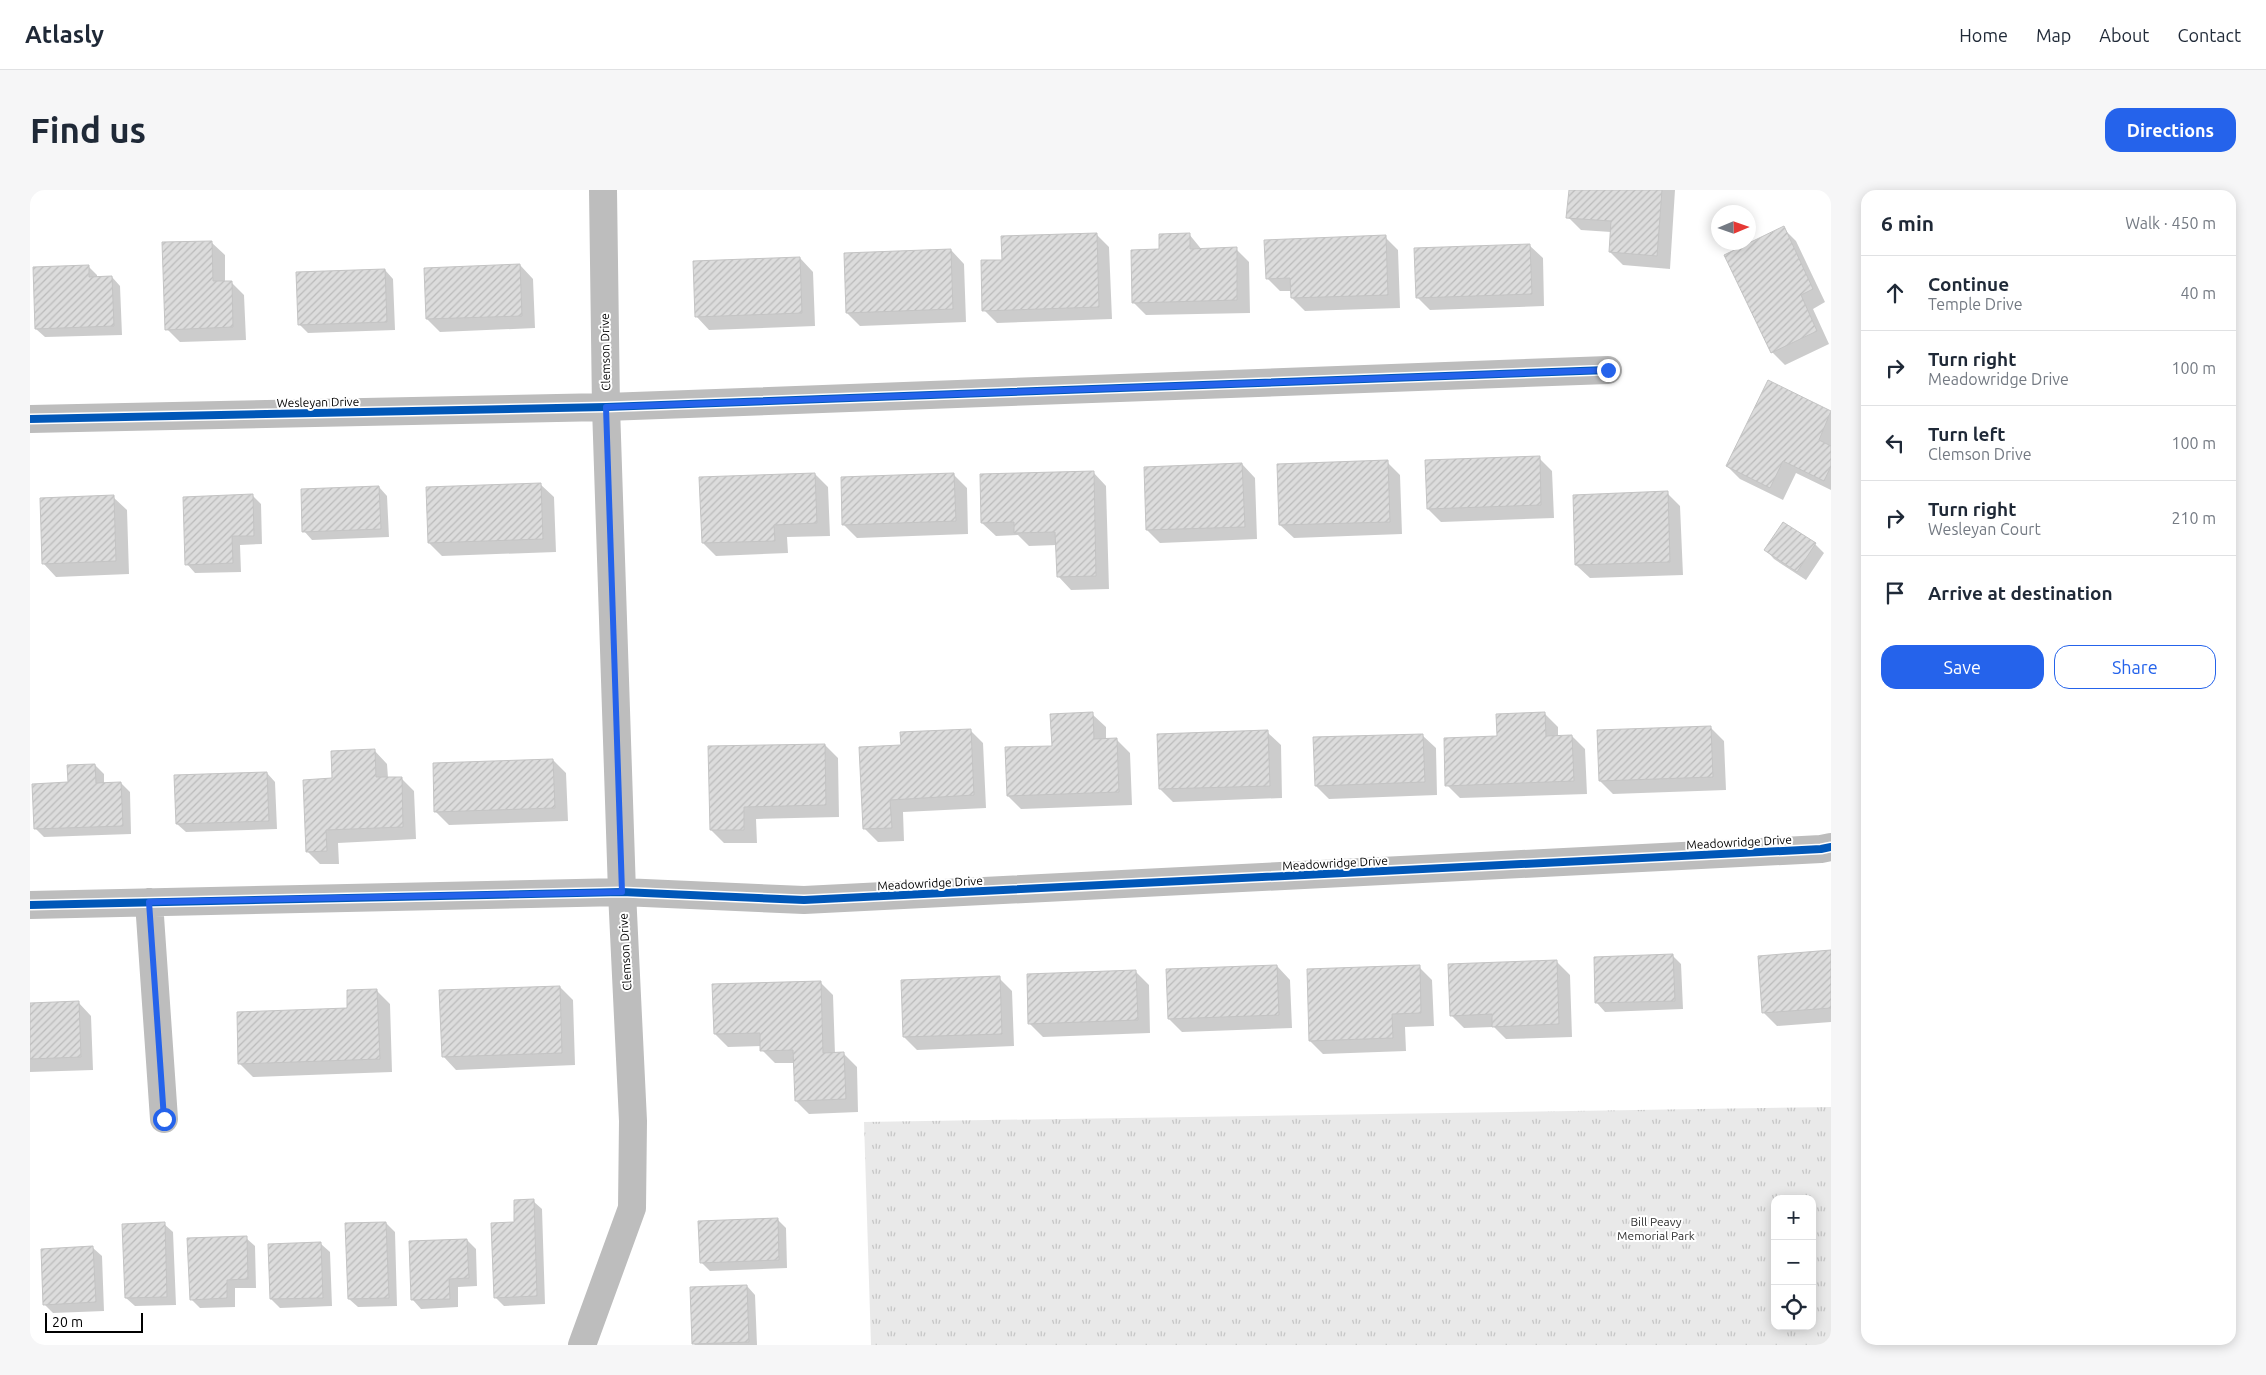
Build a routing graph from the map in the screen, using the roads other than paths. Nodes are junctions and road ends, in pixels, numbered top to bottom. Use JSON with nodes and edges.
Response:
{"nodes":[{"id":1,"x":603,"y":190,"type":"edge"},
{"id":2,"x":1608,"y":370,"type":"dead end"},
{"id":3,"x":606,"y":407,"type":"junction"},
{"id":4,"x":30,"y":418,"type":"edge"},
{"id":5,"x":1831,"y":847,"type":"edge"},
{"id":6,"x":622,"y":892,"type":"junction"},
{"id":7,"x":149,"y":902,"type":"junction"},
{"id":8,"x":30,"y":905,"type":"edge"},
{"id":9,"x":164,"y":1119,"type":"dead end"},
{"id":10,"x":582,"y":1345,"type":"edge"}],
"edges":[{"from":1,"to":3,"type":"street","name":"Clemson Drive"},
{"from":2,"to":3,"type":"street","name":"Wesleyan Drive"},
{"from":3,"to":4,"type":"street","name":"Wesleyan Drive"},
{"from":3,"to":6,"type":"street","name":"Clemson Drive"},
{"from":5,"to":6,"type":"street","name":"Meadowridge Drive"},
{"from":6,"to":7,"type":"street","name":"Meadowridge Drive"},
{"from":6,"to":10,"type":"street","name":"Clemson Drive"},
{"from":7,"to":8,"type":"street","name":"Meadowridge Drive"},
{"from":7,"to":9,"type":"street"}]}
